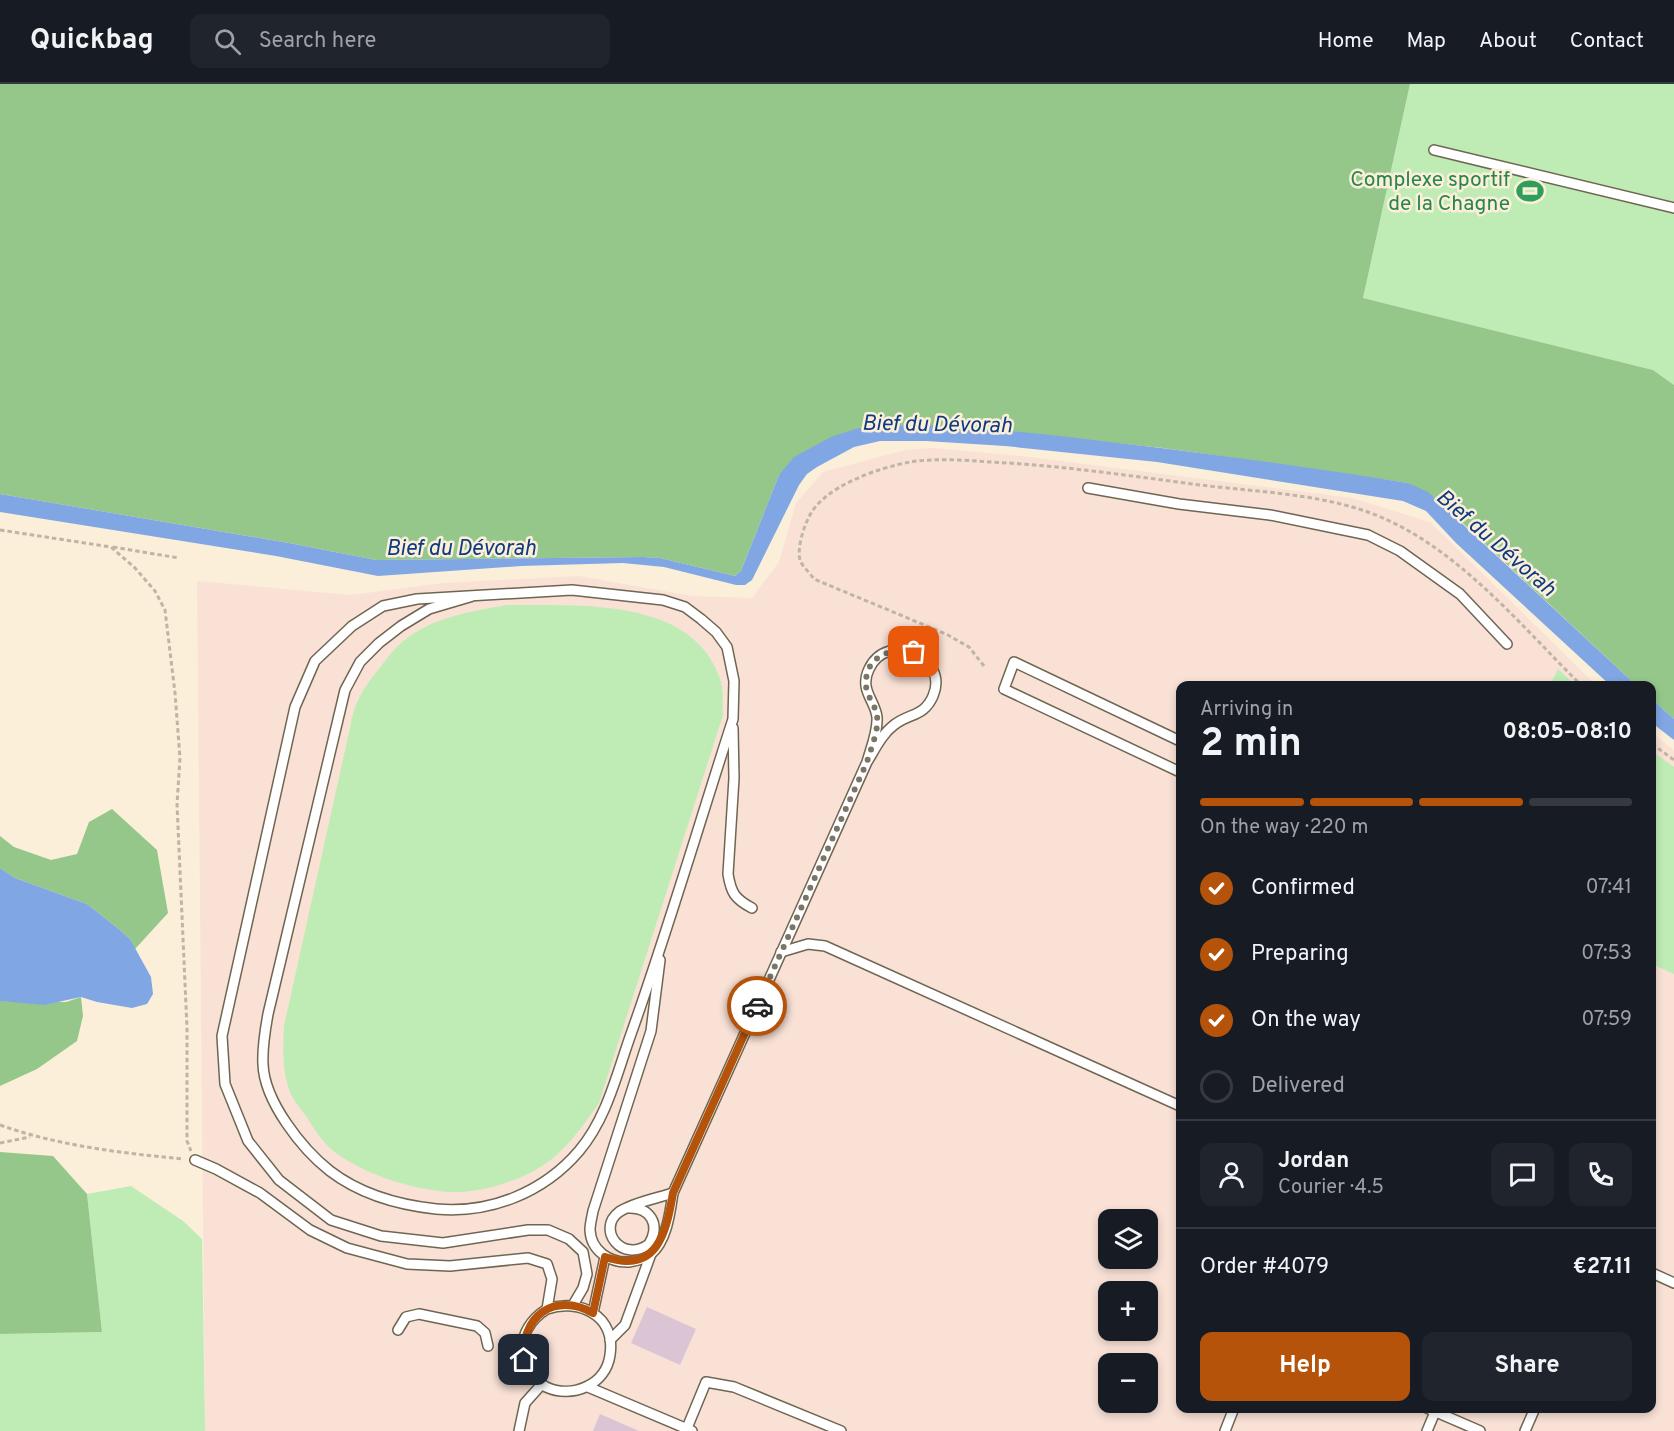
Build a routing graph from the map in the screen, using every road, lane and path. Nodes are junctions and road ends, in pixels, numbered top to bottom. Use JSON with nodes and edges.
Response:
{"nodes":[{"id":1,"x":1434,"y":150,"type":"dead end"},
{"id":2,"x":1674,"y":208,"type":"edge"},
{"id":3,"x":1088,"y":488,"type":"dead end"},
{"id":4,"x":0,"y":530,"type":"edge"},
{"id":5,"x":111,"y":547,"type":"junction"},
{"id":6,"x":179,"y":558,"type":"dead end"},
{"id":7,"x":473,"y":596,"type":"junction"},
{"id":8,"x":1507,"y":644,"type":"dead end"},
{"id":9,"x":984,"y":666,"type":"dead end"},
{"id":10,"x":1577,"y":681,"type":"edge"},
{"id":11,"x":733,"y":719,"type":"junction"},
{"id":12,"x":1176,"y":739,"type":"edge"},
{"id":13,"x":1656,"y":747,"type":"edge"},
{"id":14,"x":1674,"y":760,"type":"edge"},
{"id":15,"x":867,"y":762,"type":"junction"},
{"id":16,"x":1176,"y":770,"type":"edge"},
{"id":17,"x":752,"y":908,"type":"dead end"},
{"id":18,"x":664,"y":936,"type":"junction"},
{"id":19,"x":782,"y":952,"type":"junction"},
{"id":20,"x":1176,"y":1104,"type":"edge"},
{"id":21,"x":0,"y":1125,"type":"edge"},
{"id":22,"x":32,"y":1137,"type":"junction"},
{"id":23,"x":0,"y":1143,"type":"edge"},
{"id":24,"x":195,"y":1160,"type":"junction"},
{"id":25,"x":673,"y":1193,"type":"junction"},
{"id":26,"x":628,"y":1208,"type":"junction"},
{"id":27,"x":651,"y":1254,"type":"junction"},
{"id":28,"x":605,"y":1257,"type":"junction"},
{"id":29,"x":1656,"y":1275,"type":"edge"},
{"id":30,"x":1674,"y":1283,"type":"edge"},
{"id":31,"x":573,"y":1305,"type":"junction"},
{"id":32,"x":547,"y":1309,"type":"junction"},
{"id":33,"x":593,"y":1313,"type":"junction"},
{"id":34,"x":398,"y":1329,"type":"dead end"},
{"id":35,"x":610,"y":1340,"type":"junction"},
{"id":36,"x":488,"y":1346,"type":"dead end"},
{"id":37,"x":542,"y":1384,"type":"junction"},
{"id":38,"x":588,"y":1387,"type":"junction"},
{"id":39,"x":1232,"y":1413,"type":"edge"},
{"id":40,"x":1430,"y":1413,"type":"edge"},
{"id":41,"x":1438,"y":1413,"type":"edge"},
{"id":42,"x":1532,"y":1413,"type":"edge"},
{"id":43,"x":689,"y":1430,"type":"edge"},
{"id":44,"x":519,"y":1431,"type":"edge"},
{"id":45,"x":841,"y":1431,"type":"edge"},
{"id":46,"x":1225,"y":1431,"type":"edge"},
{"id":47,"x":1427,"y":1431,"type":"edge"},
{"id":48,"x":1480,"y":1431,"type":"edge"},
{"id":49,"x":1525,"y":1431,"type":"edge"}],
"edges":[{"from":1,"to":2,"type":"lane"},
{"from":3,"to":8,"type":"lane"},
{"from":4,"to":5,"type":"path"},
{"from":5,"to":6,"type":"path"},
{"from":5,"to":24,"type":"path"},
{"from":7,"to":11,"type":"lane"},
{"from":7,"to":18,"type":"lane"},
{"from":7,"to":31,"type":"lane"},
{"from":9,"to":10,"type":"path"},
{"from":11,"to":17,"type":"lane"},
{"from":11,"to":18,"type":"lane"},
{"from":12,"to":16,"type":"lane"},
{"from":13,"to":14,"type":"path"},
{"from":15,"to":15,"type":"lane"},
{"from":15,"to":19,"type":"lane"},
{"from":18,"to":28,"type":"lane"},
{"from":19,"to":20,"type":"lane"},
{"from":19,"to":25,"type":"lane"},
{"from":21,"to":22,"type":"path"},
{"from":22,"to":23,"type":"path"},
{"from":22,"to":24,"type":"path"},
{"from":24,"to":32,"type":"lane"},
{"from":25,"to":26,"type":"lane"},
{"from":25,"to":27,"type":"lane"},
{"from":26,"to":26,"type":"lane"},
{"from":27,"to":28,"type":"lane"},
{"from":27,"to":35,"type":"lane"},
{"from":28,"to":33,"type":"lane"},
{"from":29,"to":30,"type":"lane"},
{"from":31,"to":32,"type":"lane"},
{"from":31,"to":33,"type":"lane"},
{"from":32,"to":37,"type":"lane"},
{"from":33,"to":35,"type":"lane"},
{"from":34,"to":36,"type":"lane"},
{"from":35,"to":38,"type":"lane"},
{"from":37,"to":38,"type":"lane"},
{"from":37,"to":44,"type":"lane"},
{"from":38,"to":43,"type":"lane"},
{"from":39,"to":46,"type":"lane"},
{"from":40,"to":47,"type":"lane"},
{"from":41,"to":48,"type":"lane"},
{"from":42,"to":49,"type":"lane"},
{"from":43,"to":45,"type":"lane"}]}
